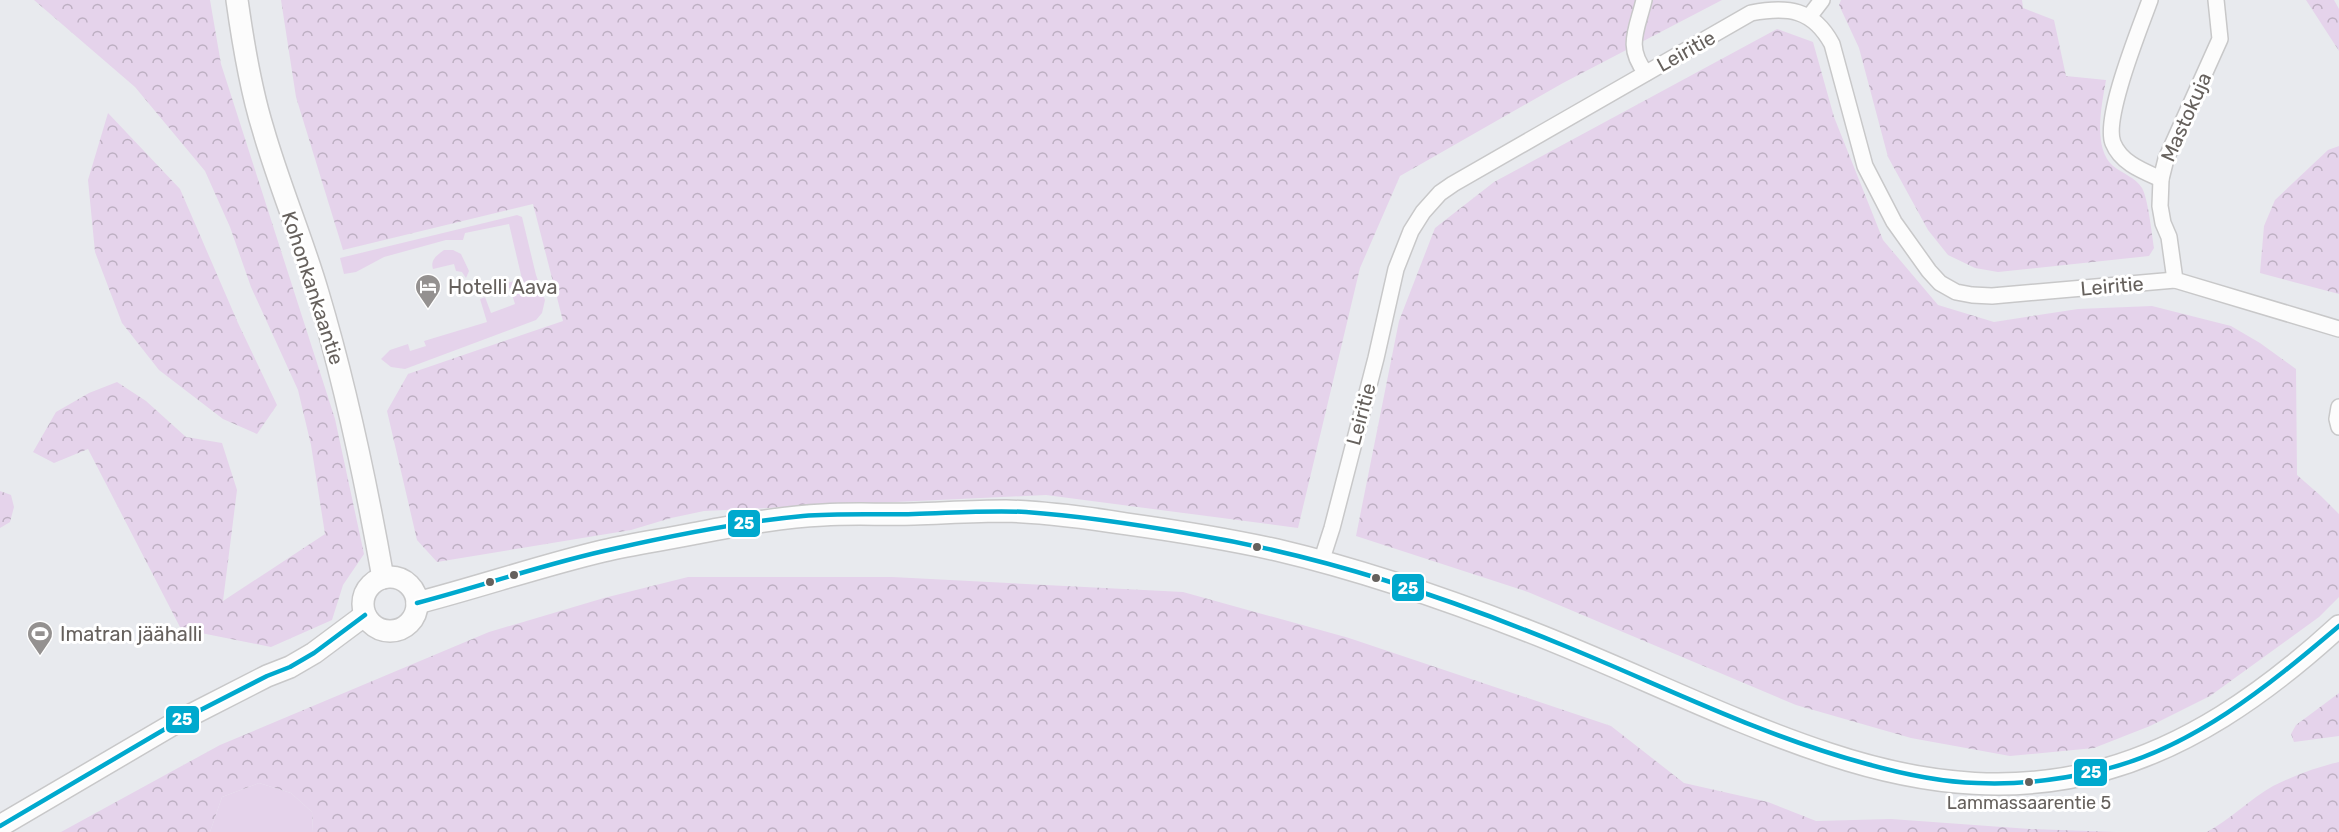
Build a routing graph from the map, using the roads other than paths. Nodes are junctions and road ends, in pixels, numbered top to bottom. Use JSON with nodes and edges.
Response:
{"nodes":[{"id":1,"x":237,"y":0,"type":"edge"},
{"id":2,"x":1644,"y":0,"type":"edge"},
{"id":3,"x":1822,"y":0,"type":"edge"},
{"id":4,"x":2150,"y":0,"type":"edge"},
{"id":5,"x":2216,"y":0,"type":"edge"},
{"id":6,"x":1809,"y":17,"type":"junction"},
{"id":7,"x":1646,"y":73,"type":"junction"},
{"id":8,"x":2161,"y":179,"type":"junction"},
{"id":9,"x":2175,"y":280,"type":"junction"},
{"id":10,"x":2339,"y":329,"type":"edge"},
{"id":11,"x":2339,"y":407,"type":"edge"},
{"id":12,"x":2339,"y":427,"type":"edge"},
{"id":13,"x":1321,"y":562,"type":"junction"},
{"id":14,"x":383,"y":578,"type":"junction"},
{"id":15,"x":417,"y":603,"type":"junction"},
{"id":16,"x":365,"y":615,"type":"junction"},
{"id":17,"x":2339,"y":626,"type":"edge"},
{"id":18,"x":0,"y":826,"type":"edge"}],
"edges":[{"from":1,"to":14,"type":"street","name":"Kohonkankaantie"},
{"from":2,"to":7,"type":"street"},
{"from":3,"to":6,"type":"street"},
{"from":4,"to":8,"type":"street"},
{"from":5,"to":8,"type":"street","name":"Mastokuja"},
{"from":6,"to":7,"type":"street","name":"Leiritie"},
{"from":6,"to":9,"type":"street","name":"Leiritie"},
{"from":7,"to":13,"type":"street","name":"Leiritie"},
{"from":8,"to":9,"type":"street","name":"Mastokuja"},
{"from":9,"to":10,"type":"street"},
{"from":11,"to":12,"type":"street"},
{"from":13,"to":15,"type":"street"},
{"from":13,"to":17,"type":"street"},
{"from":14,"to":15,"type":"street"},
{"from":14,"to":16,"type":"street"},
{"from":15,"to":16,"type":"street"},
{"from":16,"to":18,"type":"street"}]}
